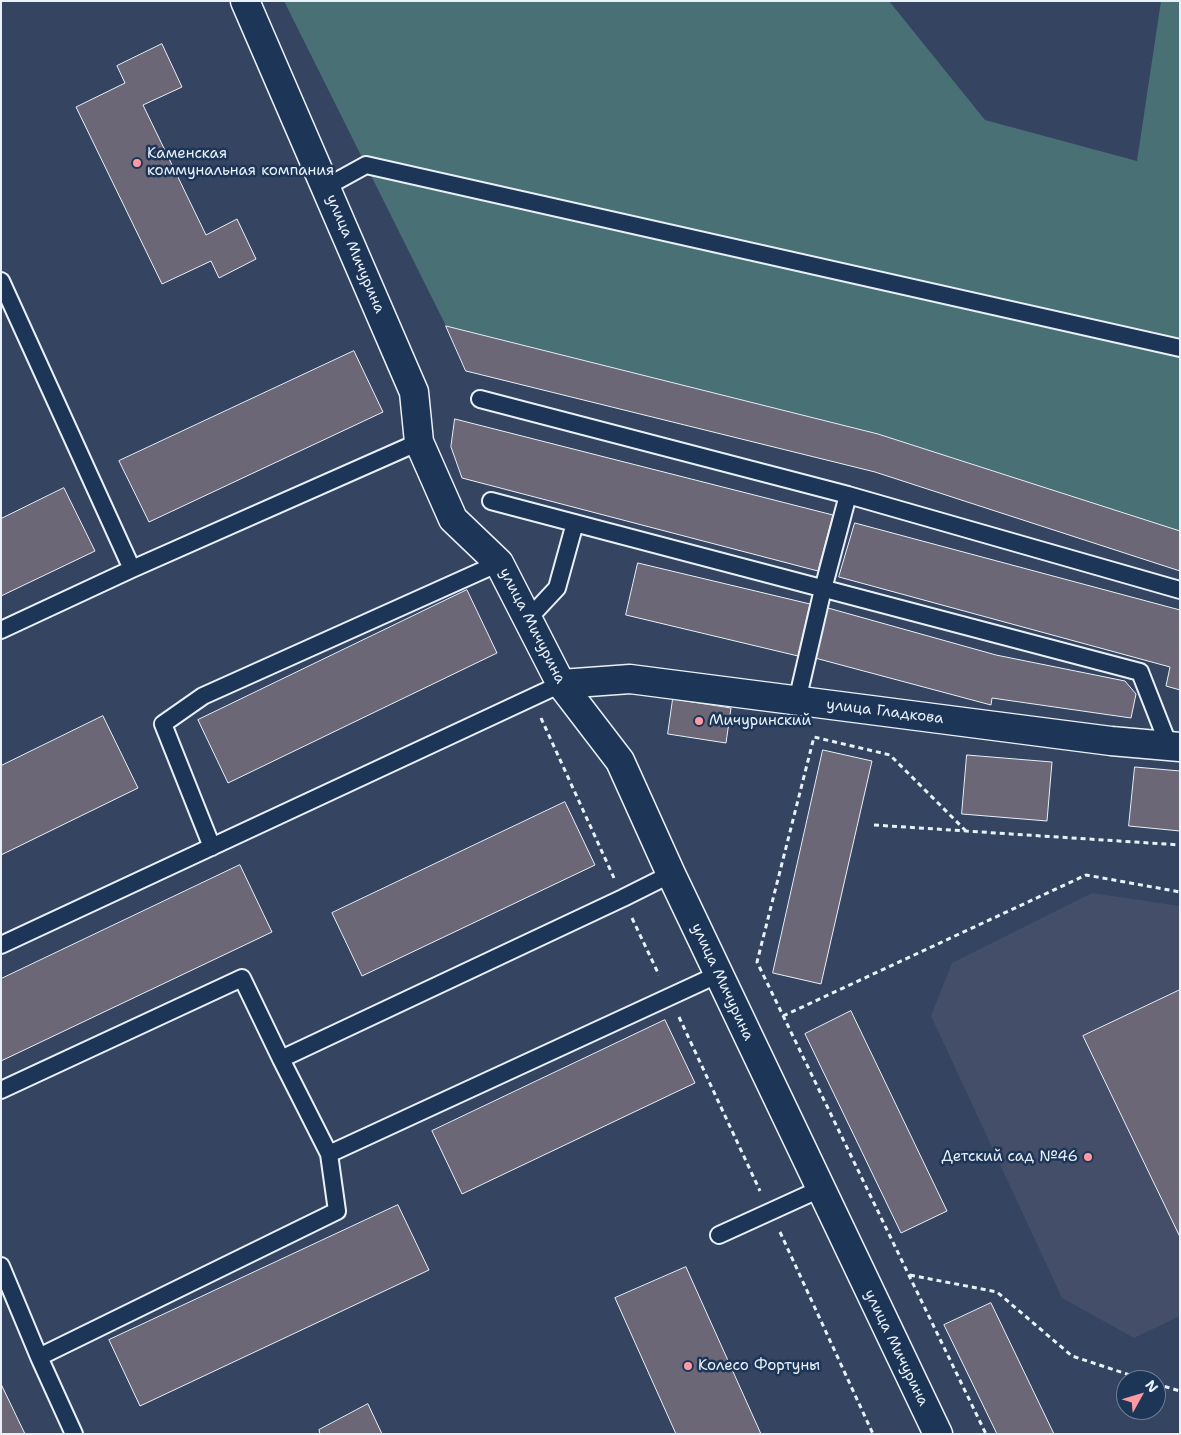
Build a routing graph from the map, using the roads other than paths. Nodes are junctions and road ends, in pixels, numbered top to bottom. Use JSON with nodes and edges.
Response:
{"nodes":[{"id":1,"x":245,"y":1,"type":"edge"},
{"id":2,"x":326,"y":187,"type":"junction"},
{"id":3,"x":1,"y":281,"type":"edge"},
{"id":4,"x":1180,"y":348,"type":"edge"},
{"id":5,"x":480,"y":399,"type":"dead end"},
{"id":6,"x":419,"y":442,"type":"junction"},
{"id":7,"x":848,"y":495,"type":"junction"},
{"id":8,"x":491,"y":501,"type":"dead end"},
{"id":9,"x":575,"y":523,"type":"junction"},
{"id":10,"x":500,"y":563,"type":"junction"},
{"id":11,"x":132,"y":569,"type":"junction"},
{"id":12,"x":823,"y":589,"type":"junction"},
{"id":13,"x":1180,"y":590,"type":"edge"},
{"id":14,"x":528,"y":619,"type":"junction"},
{"id":15,"x":1,"y":630,"type":"edge"},
{"id":16,"x":561,"y":684,"type":"junction"},
{"id":17,"x":796,"y":700,"type":"junction"},
{"id":18,"x":1174,"y":746,"type":"edge"},
{"id":19,"x":212,"y":847,"type":"junction"},
{"id":20,"x":671,"y":874,"type":"junction"},
{"id":21,"x":1,"y":945,"type":"edge"},
{"id":22,"x":719,"y":974,"type":"junction"},
{"id":23,"x":281,"y":1060,"type":"junction"},
{"id":24,"x":1,"y":1090,"type":"edge"},
{"id":25,"x":329,"y":1154,"type":"junction"},
{"id":26,"x":820,"y":1189,"type":"junction"},
{"id":27,"x":719,"y":1235,"type":"dead end"},
{"id":28,"x":1,"y":1266,"type":"edge"},
{"id":29,"x":40,"y":1357,"type":"junction"},
{"id":30,"x":74,"y":1434,"type":"edge"},
{"id":31,"x":938,"y":1434,"type":"edge"}],
"edges":[{"from":1,"to":2,"type":"street","name":"улица Мичурина"},
{"from":2,"to":4,"type":"lane"},
{"from":2,"to":6,"type":"street","name":"улица Мичурина"},
{"from":3,"to":11,"type":"lane"},
{"from":5,"to":7,"type":"lane"},
{"from":6,"to":10,"type":"street","name":"улица Мичурина"},
{"from":6,"to":11,"type":"lane"},
{"from":7,"to":12,"type":"lane"},
{"from":7,"to":13,"type":"lane"},
{"from":8,"to":9,"type":"lane"},
{"from":9,"to":12,"type":"lane"},
{"from":9,"to":14,"type":"lane"},
{"from":10,"to":14,"type":"street","name":"улица Мичурина"},
{"from":10,"to":19,"type":"lane"},
{"from":11,"to":15,"type":"lane"},
{"from":12,"to":17,"type":"lane"},
{"from":12,"to":18,"type":"lane"},
{"from":14,"to":16,"type":"street","name":"улица Мичурина"},
{"from":16,"to":17,"type":"street","name":"улица Гладкова"},
{"from":16,"to":19,"type":"lane"},
{"from":16,"to":20,"type":"street","name":"улица Мичурина"},
{"from":17,"to":18,"type":"street","name":"улица Гладкова"},
{"from":19,"to":21,"type":"lane"},
{"from":20,"to":22,"type":"street","name":"улица Мичурина"},
{"from":20,"to":23,"type":"lane"},
{"from":22,"to":25,"type":"lane"},
{"from":22,"to":26,"type":"street","name":"улица Мичурина"},
{"from":23,"to":24,"type":"lane"},
{"from":23,"to":25,"type":"lane"},
{"from":25,"to":29,"type":"lane"},
{"from":26,"to":27,"type":"lane"},
{"from":26,"to":31,"type":"street","name":"улица Мичурина"},
{"from":28,"to":29,"type":"lane"},
{"from":29,"to":30,"type":"lane"}]}
